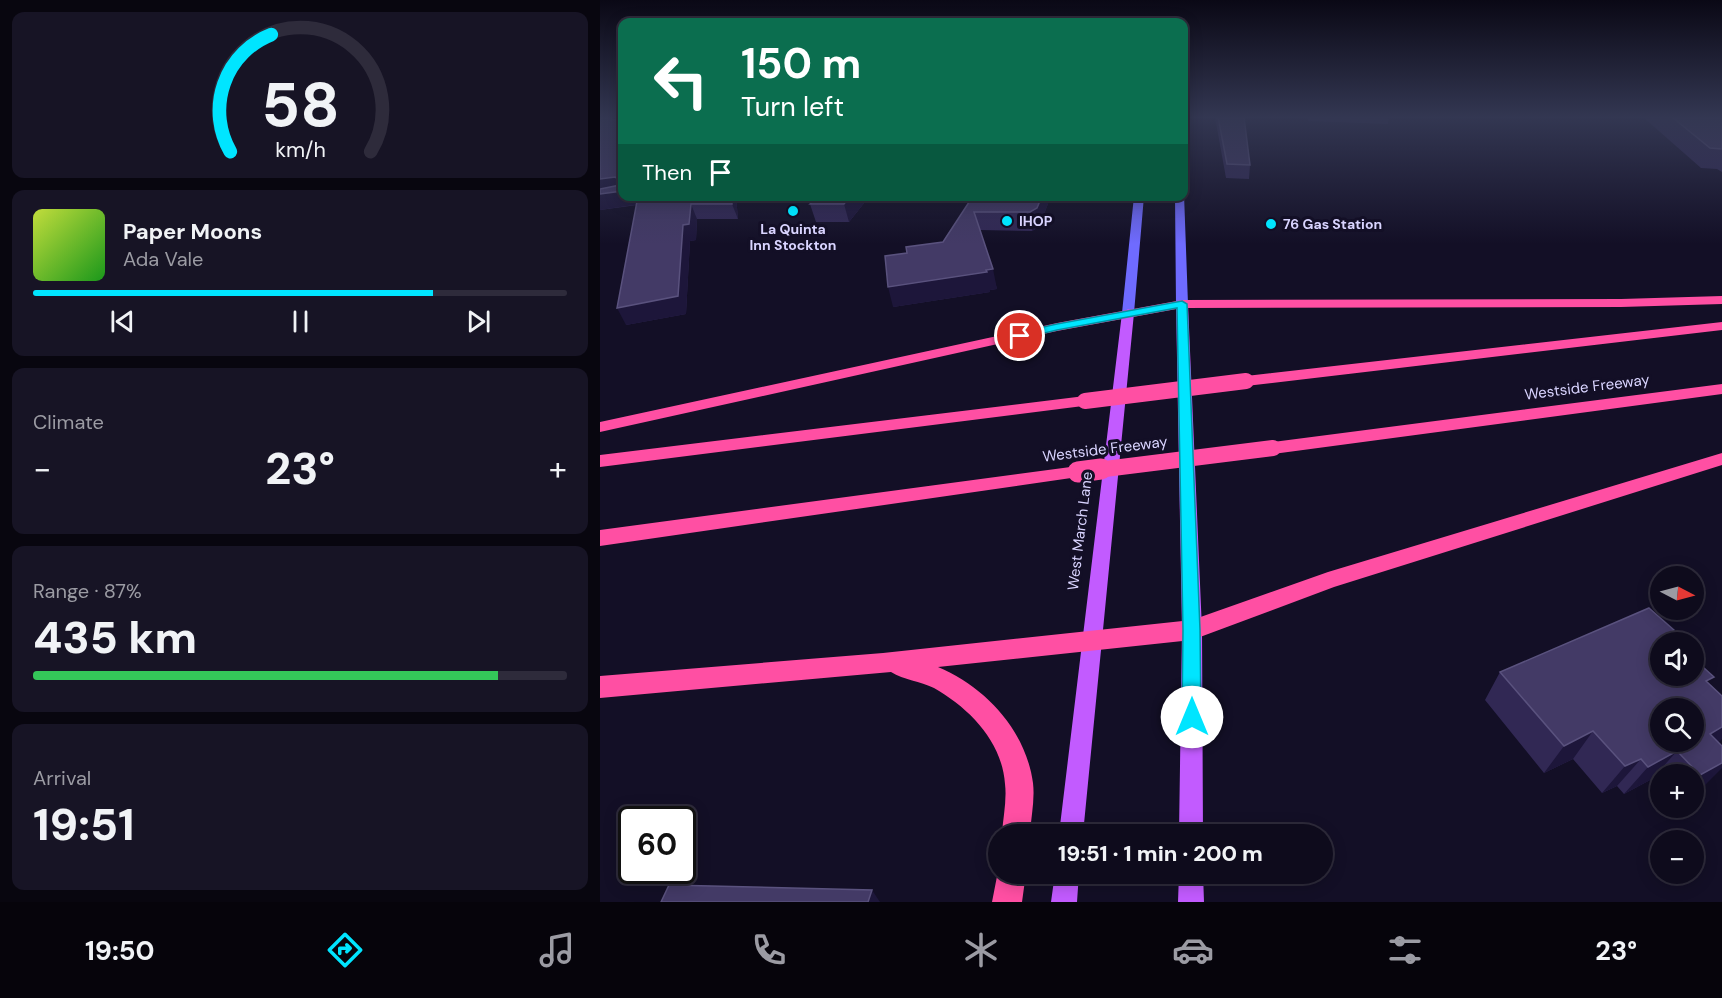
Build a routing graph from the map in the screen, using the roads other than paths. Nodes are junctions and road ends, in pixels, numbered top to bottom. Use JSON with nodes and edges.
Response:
{"nodes":[{"id":1,"x":1139,"y":201,"type":"edge"},
{"id":2,"x":1180,"y":201,"type":"edge"},
{"id":3,"x":1722,"y":300,"type":"edge"},
{"id":4,"x":1182,"y":304,"type":"junction"},
{"id":5,"x":1128,"y":313,"type":"junction"},
{"id":6,"x":1722,"y":326,"type":"edge"},
{"id":7,"x":1722,"y":389,"type":"edge"},
{"id":8,"x":600,"y":427,"type":"edge"},
{"id":9,"x":1722,"y":459,"type":"edge"},
{"id":10,"x":600,"y":461,"type":"edge"},
{"id":11,"x":600,"y":538,"type":"edge"},
{"id":12,"x":1192,"y":630,"type":"junction"},
{"id":13,"x":1090,"y":642,"type":"junction"},
{"id":14,"x":883,"y":663,"type":"junction"},
{"id":15,"x":600,"y":687,"type":"edge"},
{"id":16,"x":1017,"y":824,"type":"edge"},
{"id":17,"x":1072,"y":824,"type":"edge"},
{"id":18,"x":1191,"y":824,"type":"edge"},
{"id":19,"x":1009,"y":884,"type":"edge"},
{"id":20,"x":1191,"y":884,"type":"edge"},
{"id":21,"x":1007,"y":902,"type":"edge"},
{"id":22,"x":1191,"y":902,"type":"edge"}],
"edges":[{"from":1,"to":5,"type":"main road","name":"West March Lane"},
{"from":2,"to":4,"type":"main road"},
{"from":3,"to":4,"type":"highway"},
{"from":4,"to":5,"type":"highway"},
{"from":4,"to":12,"type":"main road"},
{"from":5,"to":8,"type":"highway"},
{"from":5,"to":13,"type":"main road","name":"West March Lane"},
{"from":6,"to":10,"type":"highway","bridge":true},
{"from":7,"to":11,"type":"highway","name":"Westside Freeway","bridge":true},
{"from":9,"to":12,"type":"highway"},
{"from":12,"to":13,"type":"highway"},
{"from":12,"to":18,"type":"main road"},
{"from":13,"to":14,"type":"highway"},
{"from":13,"to":17,"type":"main road","name":"West March Lane"},
{"from":14,"to":15,"type":"highway"},
{"from":14,"to":16,"type":"highway"},
{"from":19,"to":21,"type":"highway"},
{"from":20,"to":22,"type":"main road"}]}
